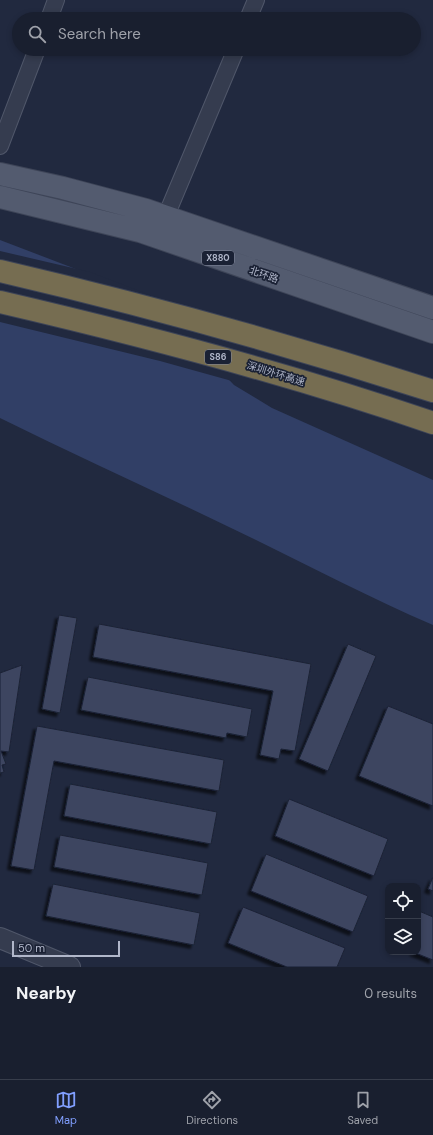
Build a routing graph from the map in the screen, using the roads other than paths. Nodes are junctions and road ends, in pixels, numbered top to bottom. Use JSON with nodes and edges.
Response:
{"nodes":[{"id":1,"x":56,"y":0,"type":"edge"},
{"id":2,"x":256,"y":0,"type":"edge"},
{"id":3,"x":52,"y":12,"type":"edge"},
{"id":4,"x":251,"y":12,"type":"edge"},
{"id":5,"x":34,"y":56,"type":"edge"},
{"id":6,"x":233,"y":56,"type":"edge"},
{"id":7,"x":0,"y":146,"type":"edge"},
{"id":8,"x":0,"y":174,"type":"edge"},
{"id":9,"x":0,"y":197,"type":"edge"},
{"id":10,"x":166,"y":216,"type":"junction"},
{"id":11,"x":0,"y":271,"type":"edge"},
{"id":12,"x":0,"y":302,"type":"edge"},
{"id":13,"x":433,"y":308,"type":"edge"},
{"id":14,"x":433,"y":332,"type":"edge"},
{"id":15,"x":433,"y":391,"type":"edge"},
{"id":16,"x":433,"y":423,"type":"edge"},
{"id":17,"x":0,"y":938,"type":"edge"},
{"id":18,"x":70,"y":967,"type":"edge"}],
"edges":[{"from":1,"to":3,"type":"street"},
{"from":2,"to":4,"type":"street"},
{"from":5,"to":7,"type":"street"},
{"from":6,"to":10,"type":"street"},
{"from":8,"to":10,"type":"main road","number":"X880"},
{"from":9,"to":14,"type":"main road","name":"北环路","number":"X880"},
{"from":10,"to":13,"type":"main road","number":"X880"},
{"from":11,"to":15,"type":"highway"},
{"from":12,"to":16,"type":"highway","name":"深圳外环高速","number":"S86"},
{"from":17,"to":18,"type":"street"}]}
